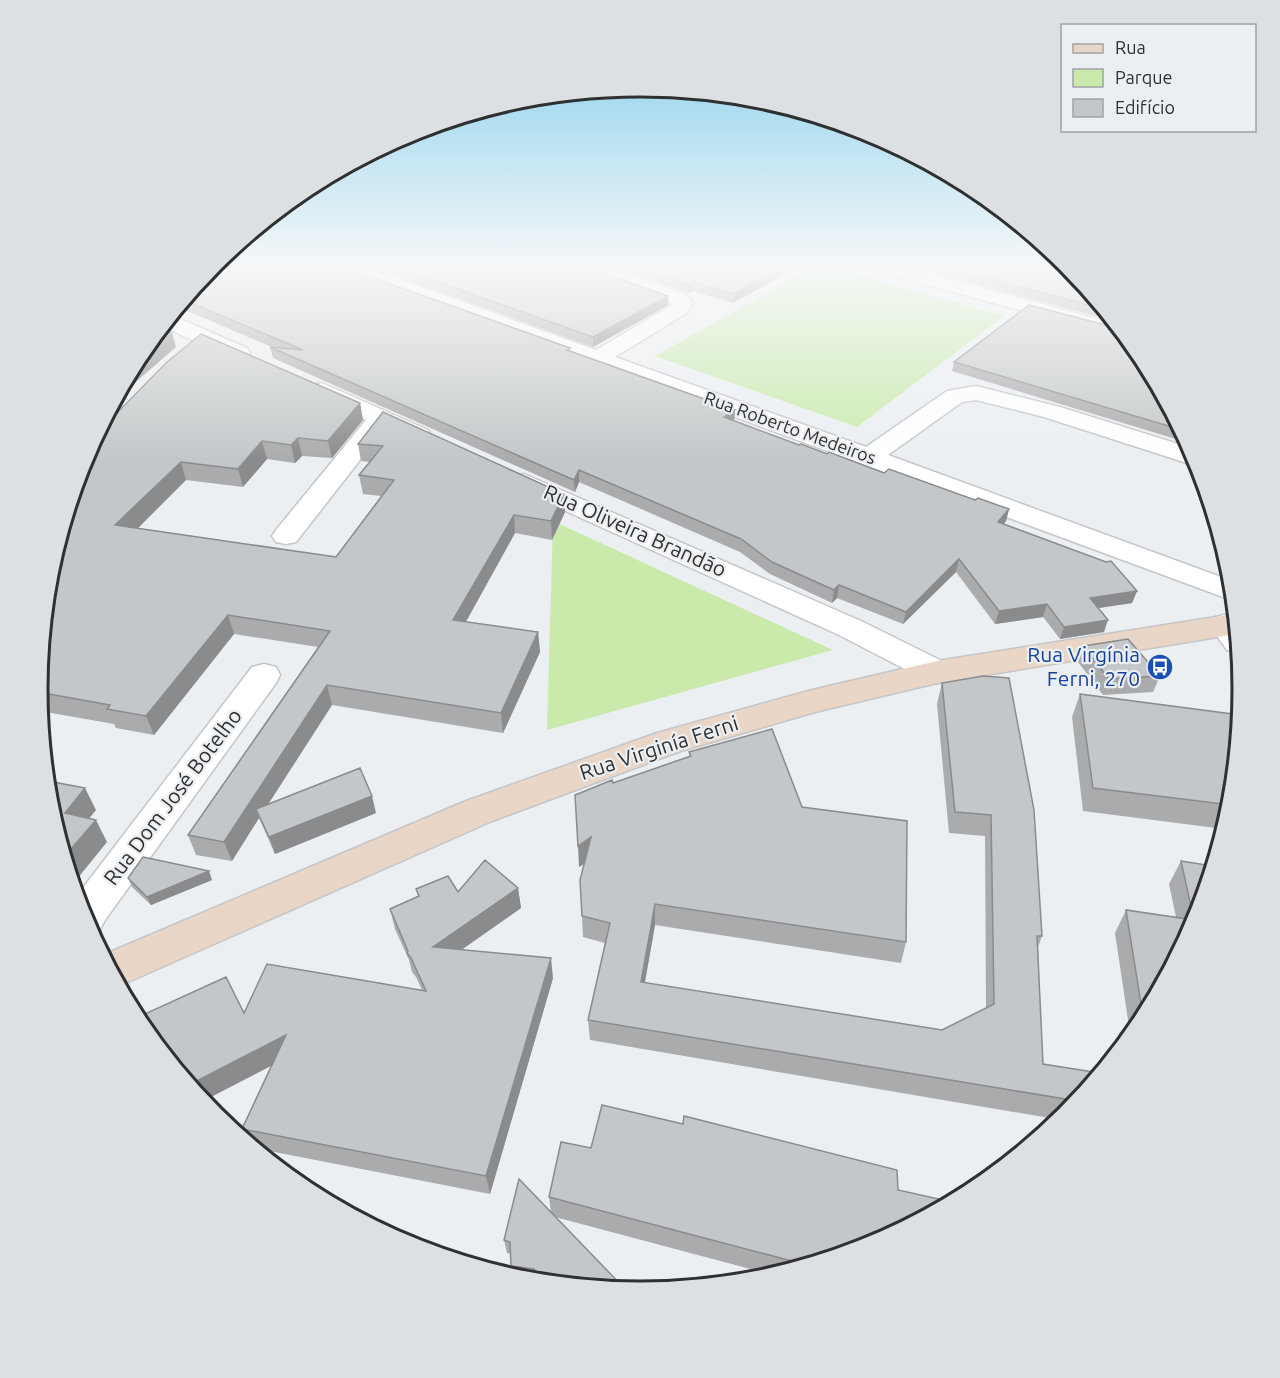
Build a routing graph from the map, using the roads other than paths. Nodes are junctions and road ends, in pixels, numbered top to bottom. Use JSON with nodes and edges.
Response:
{"nodes":[{"id":1,"x":181,"y":331,"type":"edge"},
{"id":2,"x":523,"y":331,"type":"edge"},
{"id":3,"x":643,"y":331,"type":"edge"},
{"id":4,"x":597,"y":358,"type":"junction"},
{"id":5,"x":264,"y":364,"type":"edge"},
{"id":6,"x":296,"y":378,"type":"edge"},
{"id":7,"x":381,"y":417,"type":"junction"},
{"id":8,"x":447,"y":447,"type":"edge"},
{"id":9,"x":1183,"y":454,"type":"edge"},
{"id":10,"x":869,"y":457,"type":"junction"},
{"id":11,"x":501,"y":471,"type":"edge"},
{"id":12,"x":286,"y":536,"type":"dead end"},
{"id":13,"x":1223,"y":588,"type":"edge"},
{"id":14,"x":1229,"y":630,"type":"edge"},
{"id":15,"x":937,"y":672,"type":"junction"},
{"id":16,"x":264,"y":675,"type":"dead end"},
{"id":17,"x":90,"y":909,"type":"edge"},
{"id":18,"x":118,"y":968,"type":"edge"}],
"edges":[{"from":1,"to":5,"type":"street"},
{"from":2,"to":4,"type":"street","name":"Rua Roberto Medeiros"},
{"from":3,"to":4,"type":"street"},
{"from":4,"to":10,"type":"street","name":"Rua Roberto Medeiros"},
{"from":6,"to":7,"type":"street"},
{"from":7,"to":8,"type":"street"},
{"from":7,"to":12,"type":"street"},
{"from":9,"to":10,"type":"street"},
{"from":10,"to":13,"type":"street","name":"Rua Roberto Medeiros"},
{"from":11,"to":15,"type":"street","name":"Rua Oliveira Brandão"},
{"from":14,"to":15,"type":"street","name":"Rua Virginía Ferni"},
{"from":15,"to":18,"type":"street","name":"Rua Virginía Ferni"},
{"from":16,"to":17,"type":"street","name":"Rua Dom José Botelho"}]}
